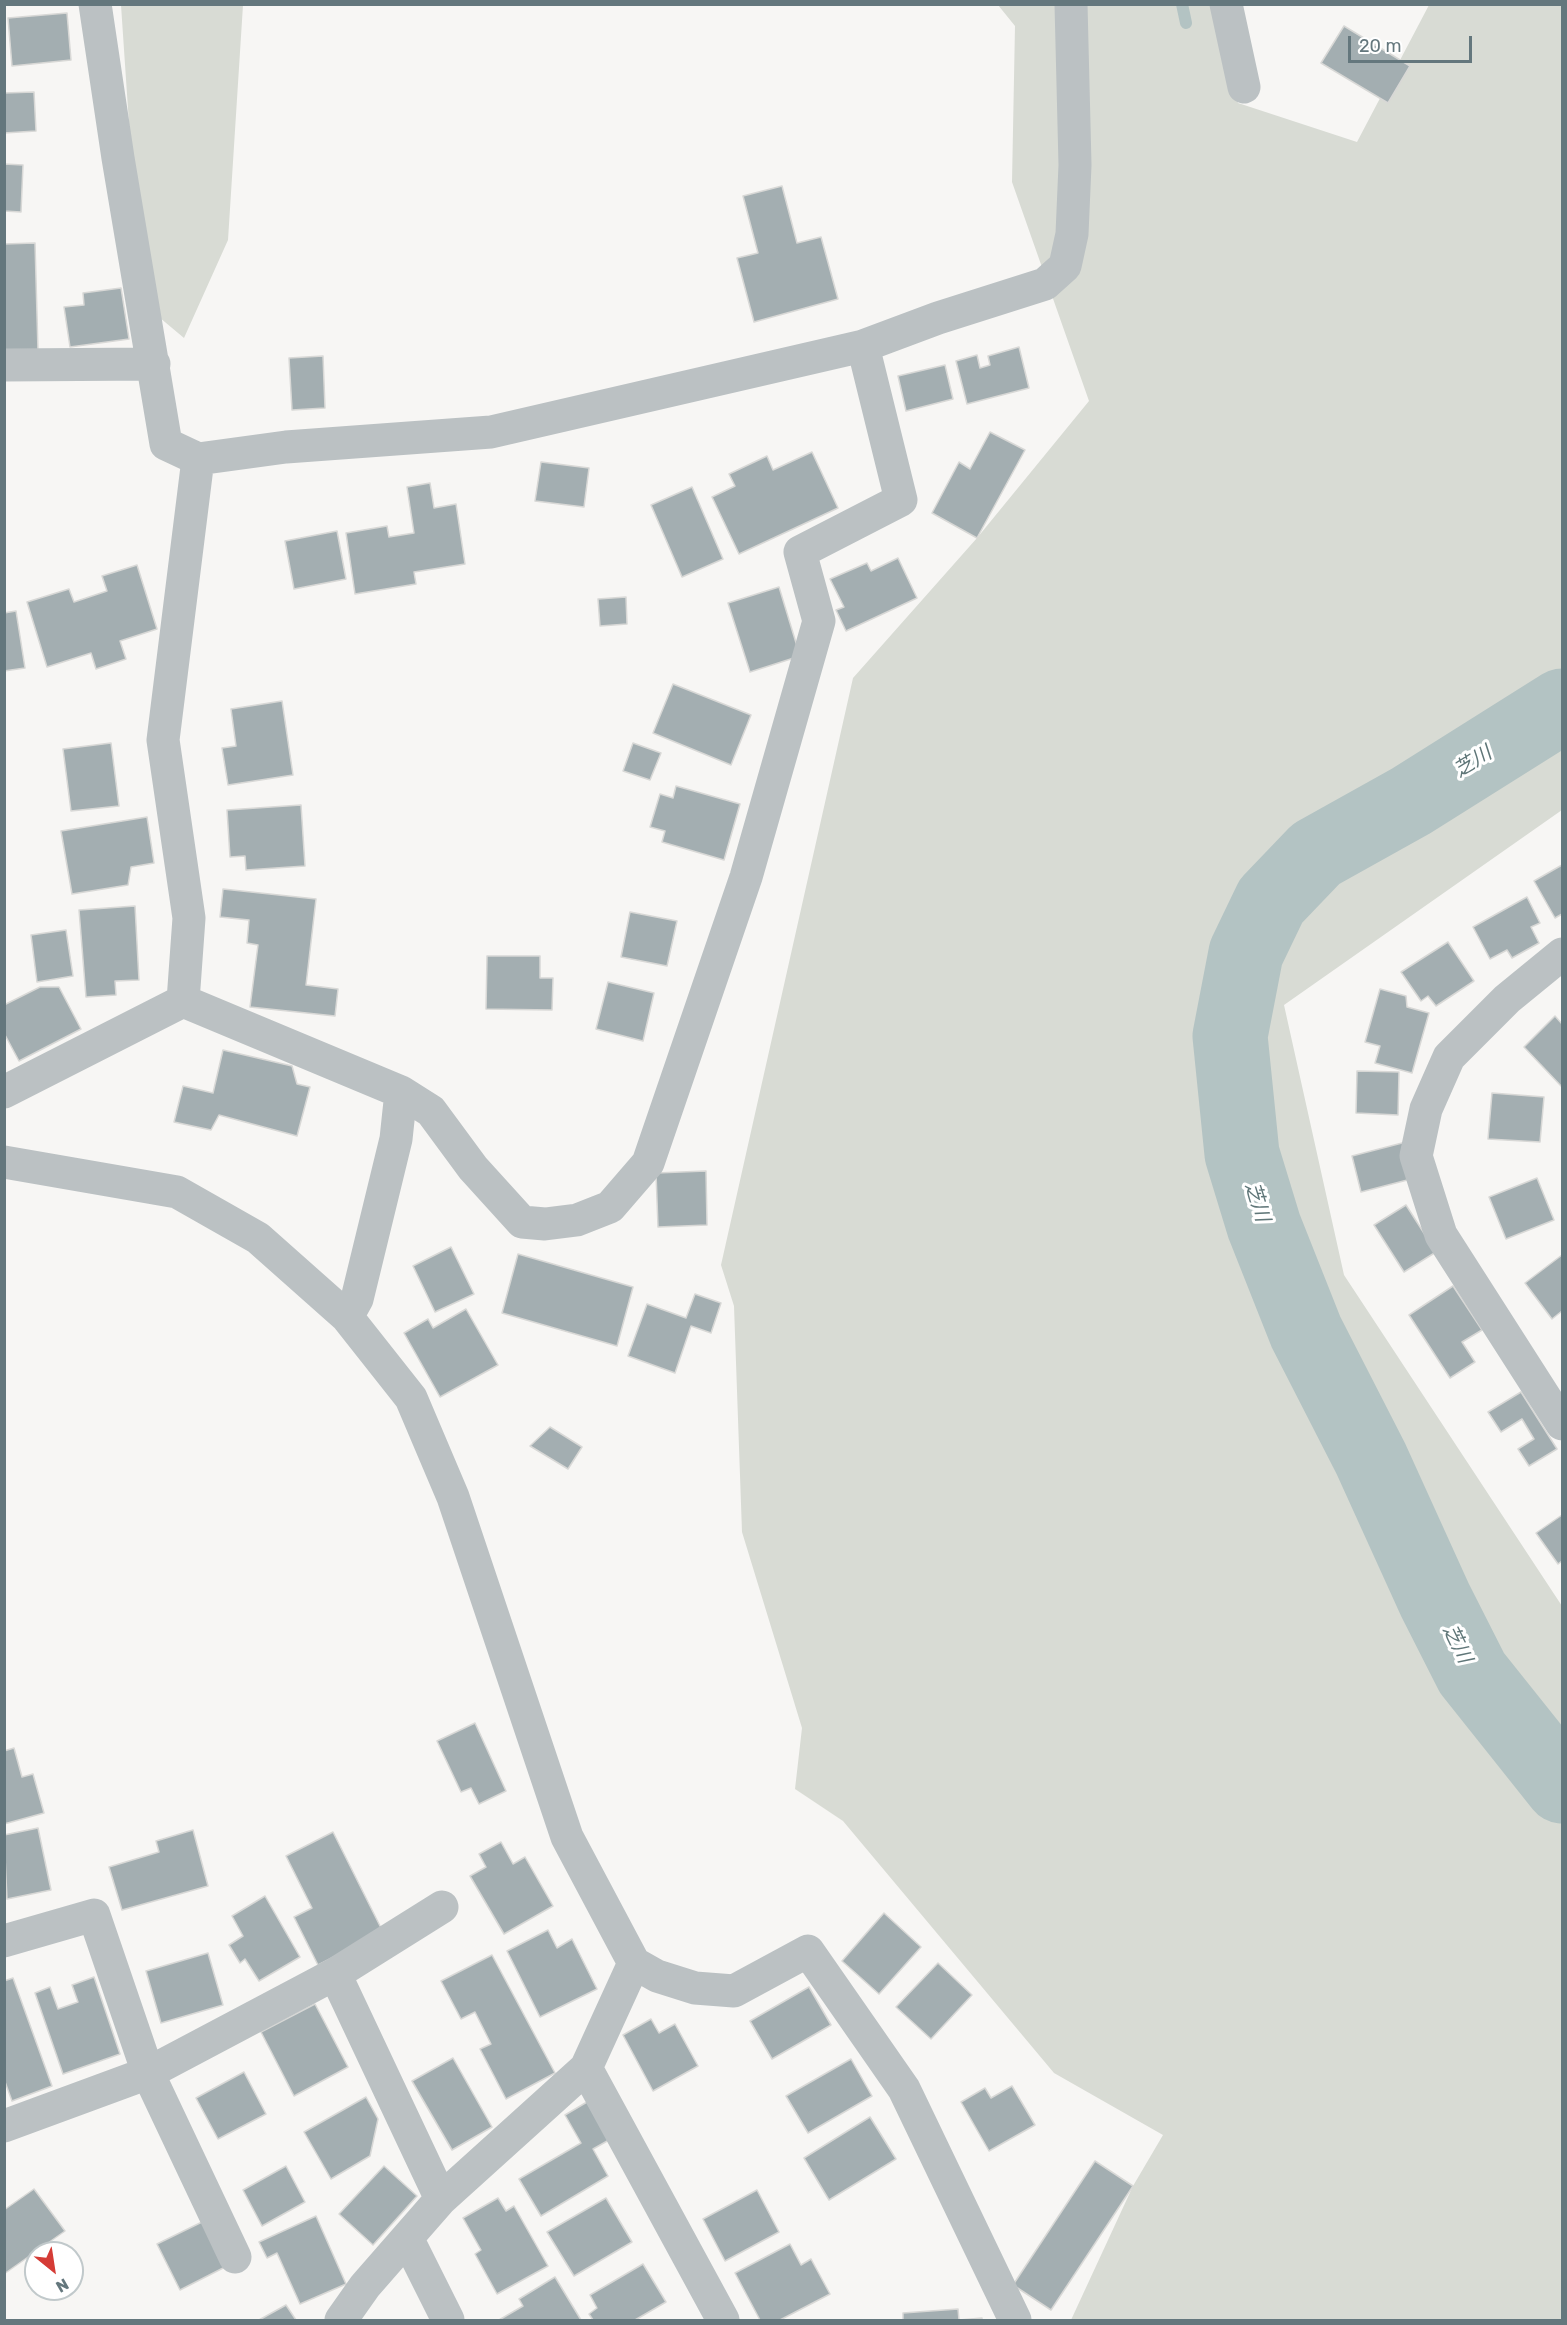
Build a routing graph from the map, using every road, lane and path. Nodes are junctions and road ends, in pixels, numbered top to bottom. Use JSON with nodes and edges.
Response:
{"nodes":[{"id":1,"x":95,"y":4,"type":"edge"},
{"id":2,"x":1071,"y":4,"type":"edge"},
{"id":3,"x":1226,"y":4,"type":"edge"},
{"id":4,"x":1245,"y":87,"type":"dead end"},
{"id":5,"x":863,"y":346,"type":"junction"},
{"id":6,"x":4,"y":364,"type":"edge"},
{"id":7,"x":154,"y":364,"type":"junction"},
{"id":8,"x":198,"y":459,"type":"junction"},
{"id":9,"x":1563,"y":954,"type":"edge"},
{"id":10,"x":183,"y":1001,"type":"junction"},
{"id":11,"x":4,"y":1092,"type":"edge"},
{"id":12,"x":401,"y":1092,"type":"junction"},
{"id":13,"x":4,"y":1162,"type":"edge"},
{"id":14,"x":347,"y":1317,"type":"junction"},
{"id":15,"x":1563,"y":1424,"type":"edge"},
{"id":16,"x":442,"y":1907,"type":"dead end"},
{"id":17,"x":4,"y":1941,"type":"edge"},
{"id":18,"x":634,"y":1964,"type":"junction"},
{"id":19,"x":335,"y":1974,"type":"junction"},
{"id":20,"x":586,"y":2068,"type":"junction"},
{"id":21,"x":148,"y":2073,"type":"junction"},
{"id":22,"x":4,"y":2126,"type":"edge"},
{"id":23,"x":441,"y":2199,"type":"junction"},
{"id":24,"x":408,"y":2240,"type":"junction"},
{"id":25,"x":235,"y":2257,"type":"dead end"},
{"id":26,"x":340,"y":2320,"type":"edge"},
{"id":27,"x":448,"y":2320,"type":"edge"},
{"id":28,"x":723,"y":2320,"type":"edge"},
{"id":29,"x":1016,"y":2320,"type":"edge"}],
"edges":[{"from":1,"to":7,"type":"street"},
{"from":2,"to":5,"type":"street"},
{"from":3,"to":4,"type":"street"},
{"from":5,"to":8,"type":"street"},
{"from":5,"to":12,"type":"street"},
{"from":6,"to":7,"type":"street"},
{"from":7,"to":8,"type":"street"},
{"from":8,"to":10,"type":"street"},
{"from":9,"to":15,"type":"street"},
{"from":10,"to":11,"type":"street"},
{"from":10,"to":12,"type":"street"},
{"from":12,"to":14,"type":"street"},
{"from":13,"to":14,"type":"street"},
{"from":14,"to":18,"type":"street"},
{"from":16,"to":19,"type":"street"},
{"from":17,"to":21,"type":"street"},
{"from":18,"to":20,"type":"street"},
{"from":18,"to":29,"type":"street"},
{"from":19,"to":21,"type":"street"},
{"from":19,"to":23,"type":"street"},
{"from":20,"to":23,"type":"street"},
{"from":20,"to":28,"type":"street"},
{"from":21,"to":22,"type":"street"},
{"from":21,"to":25,"type":"street"},
{"from":23,"to":24,"type":"street"},
{"from":24,"to":26,"type":"street"},
{"from":24,"to":27,"type":"street"}]}
